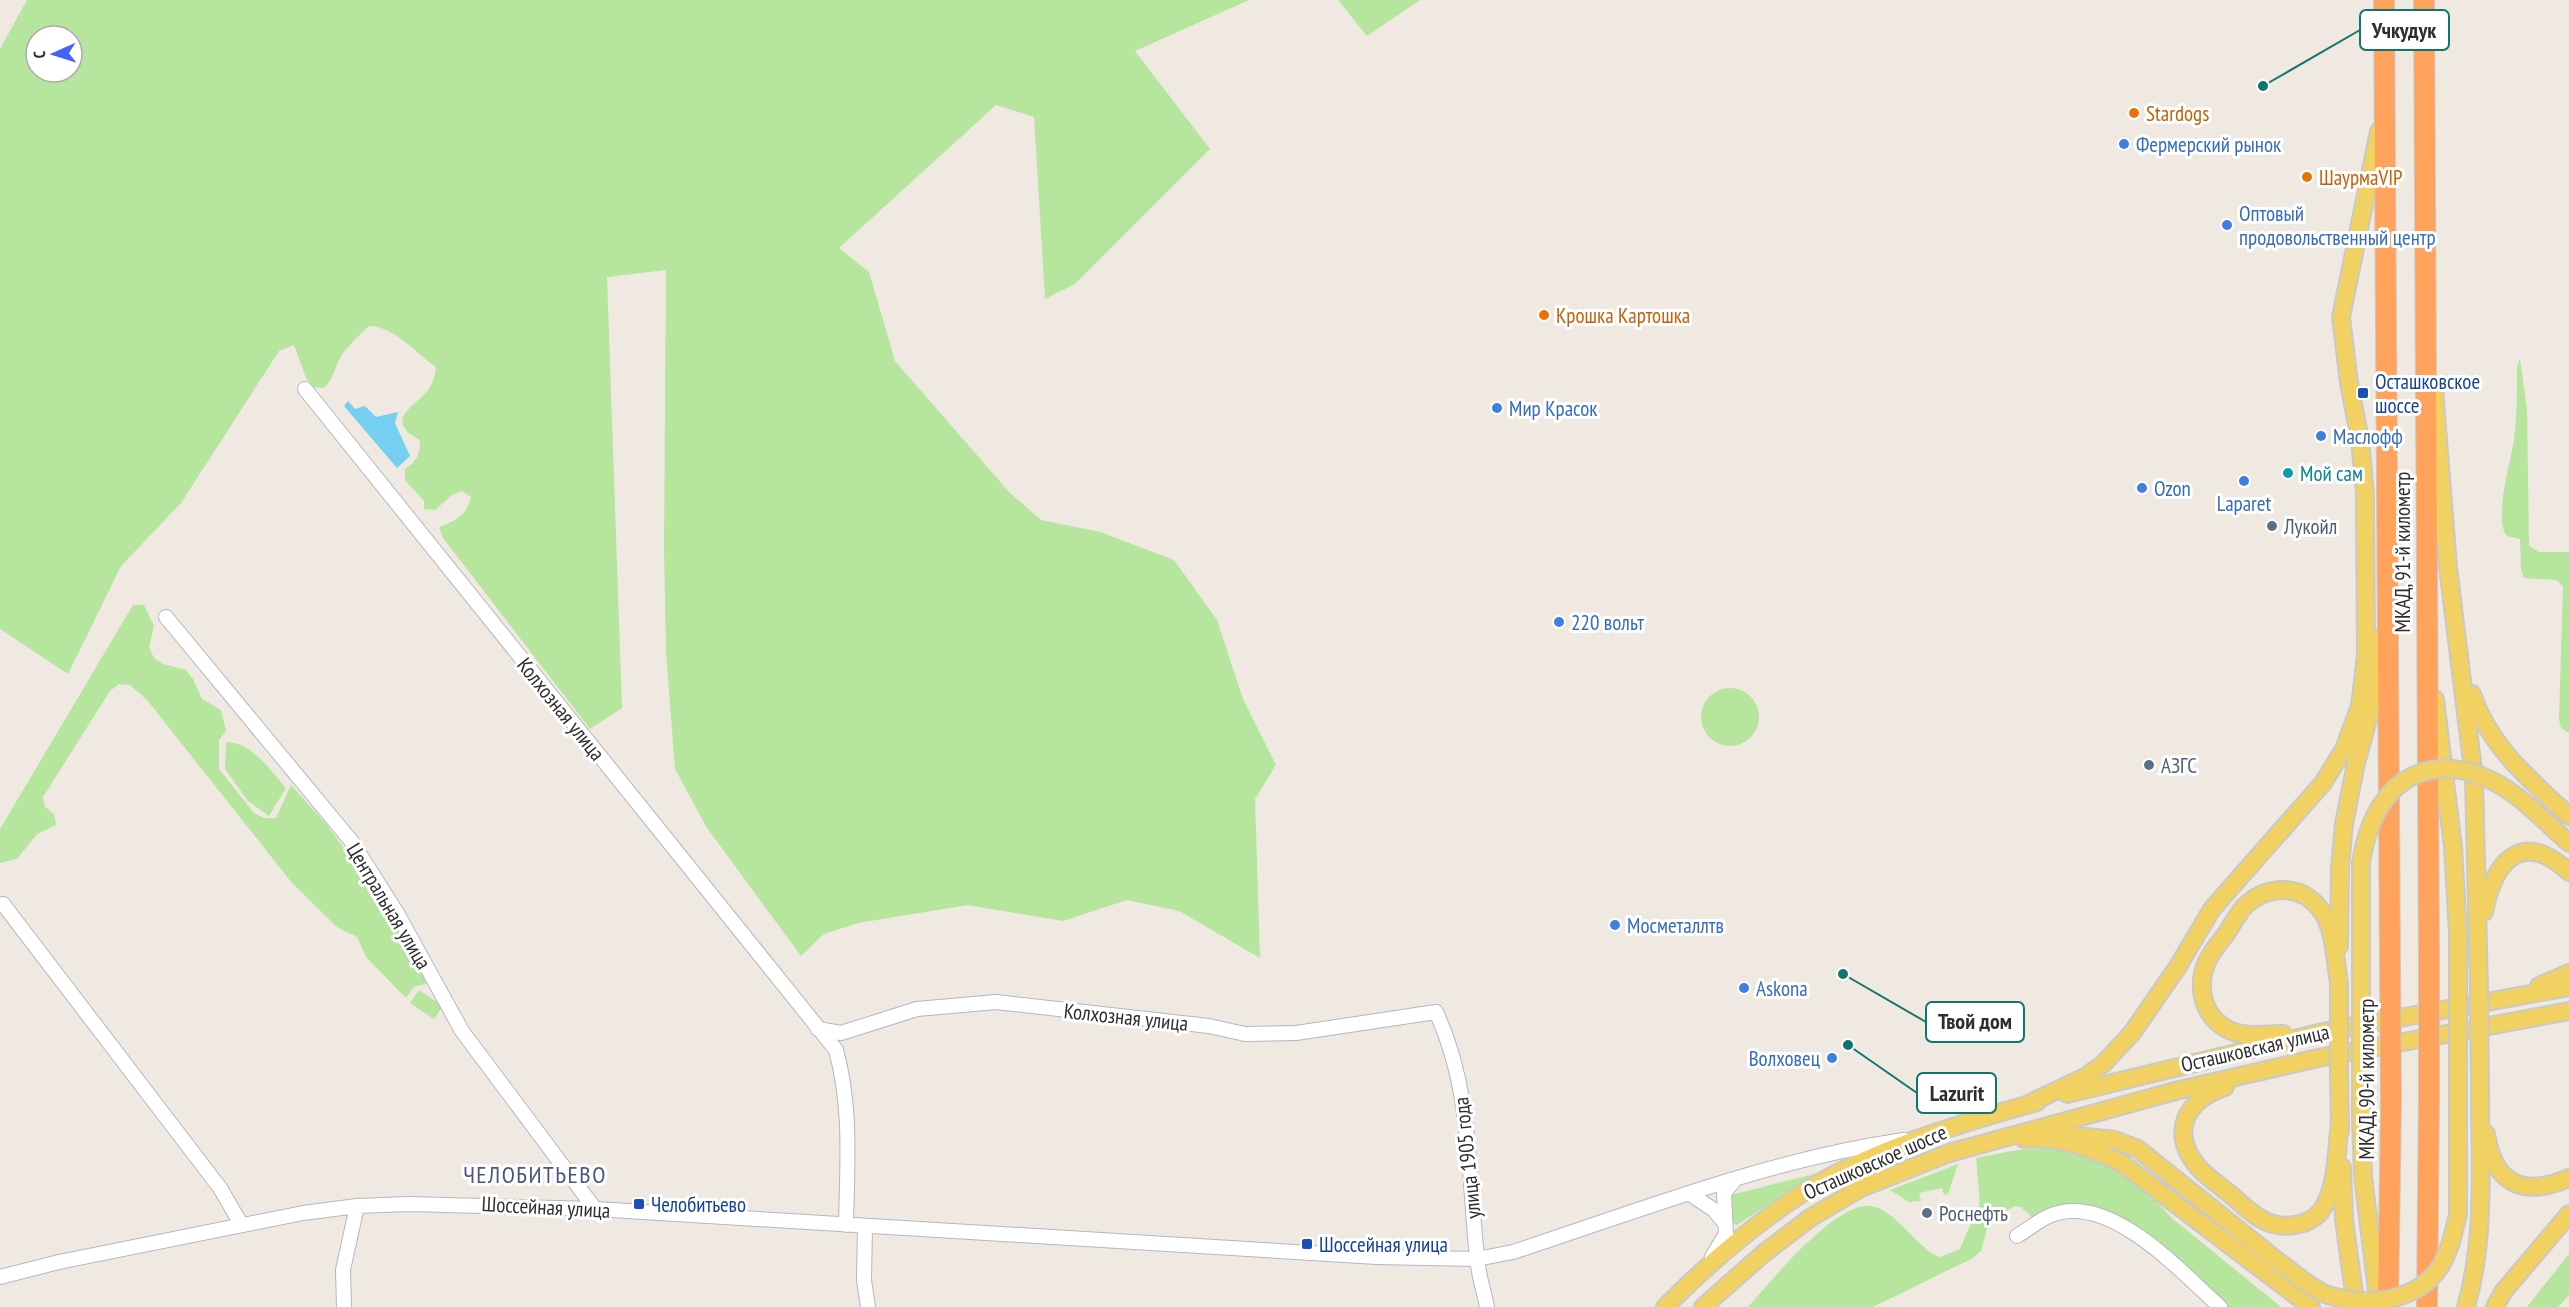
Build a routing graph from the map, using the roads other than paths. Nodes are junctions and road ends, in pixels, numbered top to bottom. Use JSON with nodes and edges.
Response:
{"nodes":[{"id":1,"x":2384,"y":0,"type":"edge"},
{"id":2,"x":2424,"y":0,"type":"edge"},
{"id":3,"x":2385,"y":100,"type":"junction"},
{"id":4,"x":2425,"y":287,"type":"junction"},
{"id":5,"x":305,"y":389,"type":"dead end"},
{"id":6,"x":2387,"y":591,"type":"junction"},
{"id":7,"x":165,"y":617,"type":"dead end"},
{"id":8,"x":2427,"y":626,"type":"junction"},
{"id":9,"x":2460,"y":645,"type":"junction"},
{"id":10,"x":2360,"y":706,"type":"junction"},
{"id":11,"x":2356,"y":763,"type":"junction"},
{"id":12,"x":2569,"y":816,"type":"edge"},
{"id":13,"x":2569,"y":843,"type":"edge"},
{"id":14,"x":2390,"y":851,"type":"joint"},
{"id":15,"x":2569,"y":872,"type":"edge"},
{"id":16,"x":3,"y":904,"type":"dead end"},
{"id":17,"x":2480,"y":932,"type":"junction"},
{"id":18,"x":2337,"y":963,"type":"junction"},
{"id":19,"x":2569,"y":973,"type":"edge"},
{"id":20,"x":2569,"y":987,"type":"edge"},
{"id":21,"x":2505,"y":998,"type":"junction"},
{"id":22,"x":2569,"y":1011,"type":"edge"},
{"id":23,"x":1437,"y":1012,"type":"joint"},
{"id":24,"x":2569,"y":1016,"type":"edge"},
{"id":25,"x":2531,"y":1018,"type":"junction"},
{"id":26,"x":818,"y":1029,"type":"junction"},
{"id":27,"x":2323,"y":1032,"type":"junction"},
{"id":28,"x":841,"y":1033,"type":"junction"},
{"id":29,"x":836,"y":1050,"type":"junction"},
{"id":30,"x":2318,"y":1058,"type":"junction"},
{"id":31,"x":2480,"y":1088,"type":"junction"},
{"id":32,"x":2026,"y":1105,"type":"junction"},
{"id":33,"x":1980,"y":1118,"type":"joint"},
{"id":34,"x":2340,"y":1122,"type":"junction"},
{"id":35,"x":1926,"y":1136,"type":"junction"},
{"id":36,"x":2037,"y":1138,"type":"junction"},
{"id":37,"x":1981,"y":1143,"type":"junction"},
{"id":38,"x":2569,"y":1178,"type":"edge"},
{"id":39,"x":1734,"y":1180,"type":"junction"},
{"id":40,"x":1690,"y":1194,"type":"junction"},
{"id":41,"x":357,"y":1206,"type":"junction"},
{"id":42,"x":595,"y":1209,"type":"junction"},
{"id":43,"x":2569,"y":1214,"type":"edge"},
{"id":44,"x":1723,"y":1221,"type":"junction"},
{"id":45,"x":241,"y":1224,"type":"junction"},
{"id":46,"x":846,"y":1225,"type":"junction"},
{"id":47,"x":865,"y":1226,"type":"junction"},
{"id":48,"x":2017,"y":1236,"type":"dead end"},
{"id":49,"x":1477,"y":1259,"type":"junction"},
{"id":50,"x":1701,"y":1271,"type":"junction"},
{"id":51,"x":0,"y":1277,"type":"edge"},
{"id":52,"x":344,"y":1307,"type":"edge"},
{"id":53,"x":868,"y":1307,"type":"edge"},
{"id":54,"x":1487,"y":1307,"type":"edge"},
{"id":55,"x":1665,"y":1307,"type":"edge"},
{"id":56,"x":1703,"y":1307,"type":"edge"},
{"id":57,"x":2220,"y":1307,"type":"edge"},
{"id":58,"x":2311,"y":1307,"type":"edge"},
{"id":59,"x":2356,"y":1307,"type":"edge"},
{"id":60,"x":2379,"y":1307,"type":"edge"},
{"id":61,"x":2388,"y":1307,"type":"edge"},
{"id":62,"x":2427,"y":1307,"type":"edge"},
{"id":63,"x":2466,"y":1307,"type":"edge"},
{"id":64,"x":2495,"y":1307,"type":"edge"}],
"edges":[{"from":1,"to":3,"type":"highway","name":"МКАД, 91-й километр"},
{"from":2,"to":4,"type":"highway","name":"МКАД, 91-й километр"},
{"from":3,"to":6,"type":"highway","name":"МКАД, 91-й километр"},
{"from":3,"to":10,"type":"main road"},
{"from":4,"to":8,"type":"highway","name":"МКАД, 91-й километр"},
{"from":4,"to":9,"type":"main road"},
{"from":5,"to":26,"type":"street","name":"Колхозная улица"},
{"from":6,"to":11,"type":"main road"},
{"from":6,"to":14,"type":"highway","name":"МКАД, 91-й километр"},
{"from":7,"to":42,"type":"street","name":"Центральная улица"},
{"from":8,"to":36,"type":"main road","bridge":true},
{"from":8,"to":62,"type":"highway","name":"МКАД, 91-й километр","bridge":true},
{"from":9,"to":12,"type":"main road"},
{"from":9,"to":17,"type":"main road"},
{"from":10,"to":11,"type":"main road"},
{"from":10,"to":32,"type":"main road"},
{"from":11,"to":18,"type":"main road"},
{"from":13,"to":60,"type":"main road","bridge":true},
{"from":14,"to":61,"type":"highway","name":"МКАД, 90-й километр","bridge":true},
{"from":15,"to":17,"type":"main road"},
{"from":16,"to":45,"type":"street"},
{"from":17,"to":31,"type":"main road","bridge":true},
{"from":18,"to":27,"type":"main road"},
{"from":18,"to":34,"type":"main road","bridge":true},
{"from":19,"to":21,"type":"main road"},
{"from":20,"to":21,"type":"main road","name":"Осташковская улица"},
{"from":21,"to":27,"type":"main road","name":"Осташковская улица"},
{"from":22,"to":25,"type":"main road","name":"Осташковская улица"},
{"from":23,"to":28,"type":"street","name":"Колхозная улица"},
{"from":23,"to":49,"type":"street","name":"улица 1905 года"},
{"from":24,"to":25,"type":"main road"},
{"from":25,"to":30,"type":"main road","name":"Осташковская улица"},
{"from":26,"to":28,"type":"street","name":"Колхозная улица"},
{"from":26,"to":29,"type":"street","name":"Колхозная улица"},
{"from":27,"to":32,"type":"main road","name":"Осташковская улица"},
{"from":28,"to":29,"type":"street"},
{"from":29,"to":46,"type":"street","name":"Колхозная улица"},
{"from":30,"to":34,"type":"main road"},
{"from":30,"to":37,"type":"main road","name":"Осташковская улица"},
{"from":31,"to":38,"type":"main road"},
{"from":31,"to":63,"type":"main road"},
{"from":32,"to":33,"type":"main road","name":"Осташковская улица"},
{"from":33,"to":35,"type":"main road","name":"Осташковское шоссе"},
{"from":34,"to":59,"type":"main road"},
{"from":35,"to":39,"type":"street","name":"Шоссейная улица"},
{"from":35,"to":50,"type":"main road","name":"Осташковское шоссе"},
{"from":36,"to":37,"type":"main road"},
{"from":36,"to":58,"type":"main road"},
{"from":37,"to":56,"type":"main road","name":"Осташковское шоссе"},
{"from":39,"to":40,"type":"street","name":"Шоссейная улица"},
{"from":39,"to":44,"type":"street"},
{"from":40,"to":44,"type":"street"},
{"from":40,"to":49,"type":"street","name":"Шоссейная улица"},
{"from":41,"to":42,"type":"street","name":"Шоссейная улица"},
{"from":41,"to":45,"type":"street","name":"Шоссейная улица"},
{"from":41,"to":52,"type":"street"},
{"from":42,"to":46,"type":"street","name":"Шоссейная улица"},
{"from":43,"to":64,"type":"main road"},
{"from":44,"to":50,"type":"street"},
{"from":45,"to":51,"type":"street","name":"Шоссейная улица"},
{"from":46,"to":47,"type":"street","name":"Шоссейная улица"},
{"from":47,"to":49,"type":"street","name":"Шоссейная улица"},
{"from":47,"to":53,"type":"street"},
{"from":48,"to":57,"type":"street"},
{"from":49,"to":54,"type":"street","name":"улица 1905 года"},
{"from":50,"to":55,"type":"main road","name":"Осташковское шоссе"}]}
